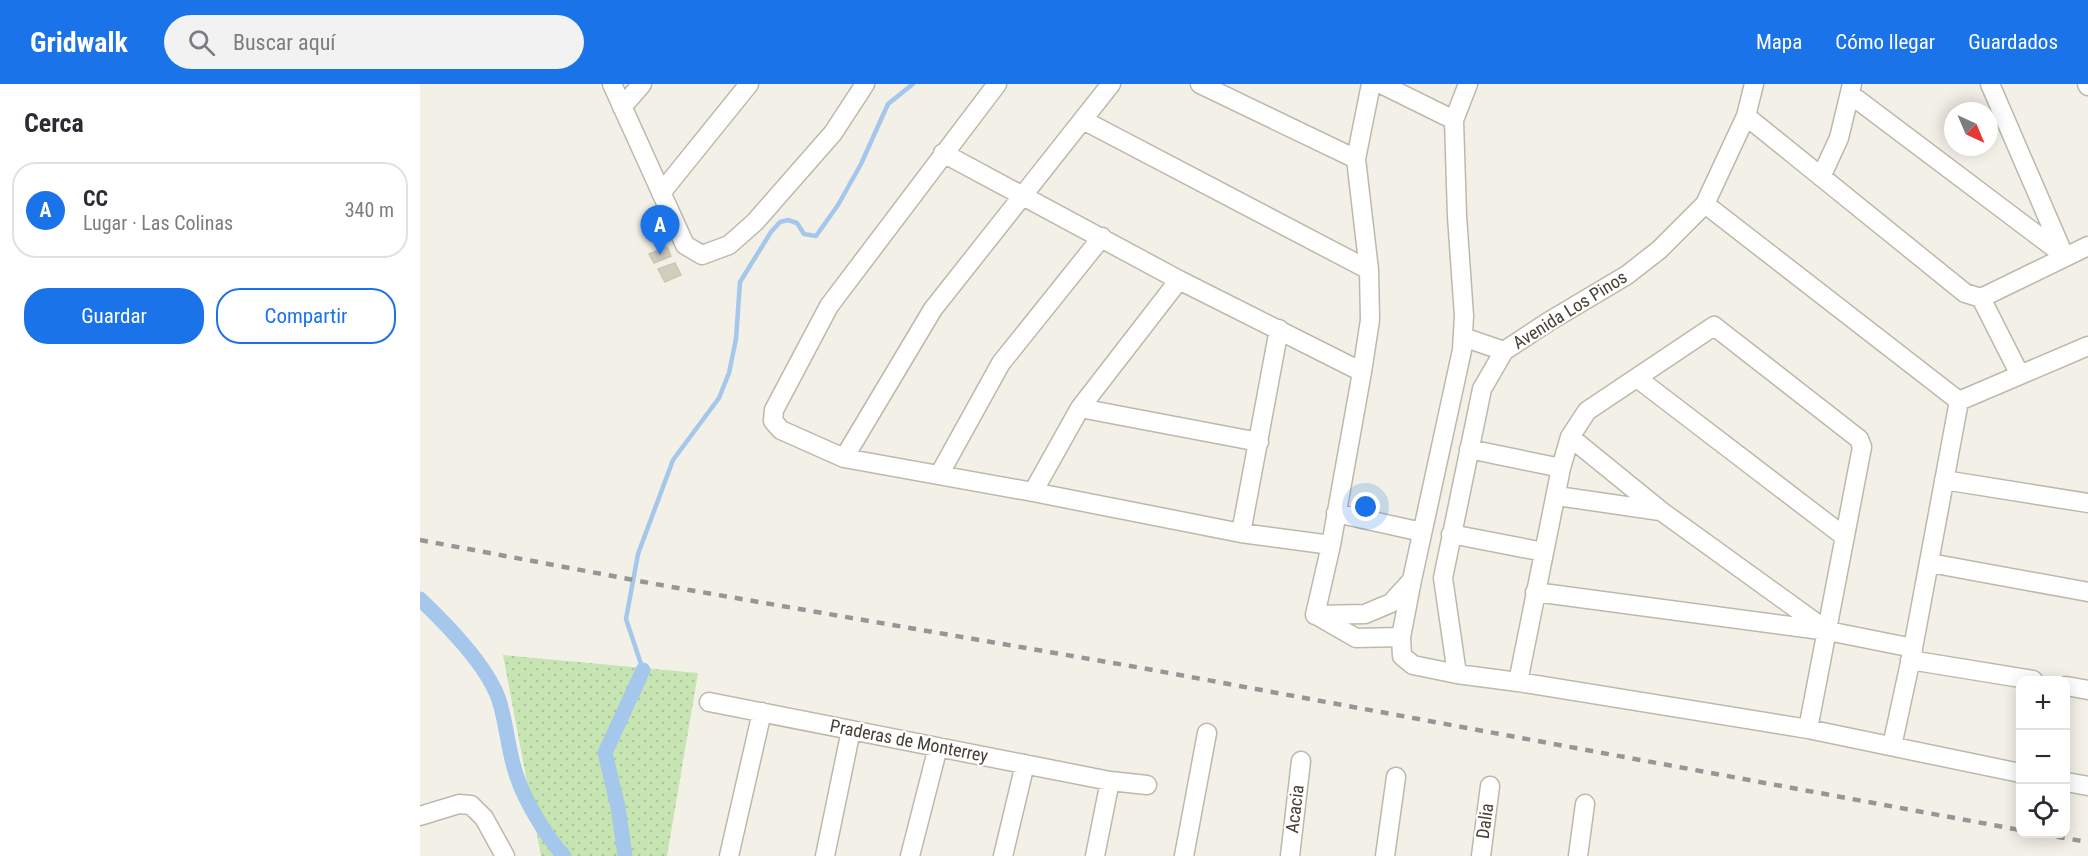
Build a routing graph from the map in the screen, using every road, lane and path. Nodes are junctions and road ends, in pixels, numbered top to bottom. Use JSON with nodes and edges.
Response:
{"nodes":[{"id":1,"x":612,"y":84,"type":"edge"},
{"id":2,"x":642,"y":84,"type":"edge"},
{"id":3,"x":749,"y":84,"type":"edge"},
{"id":4,"x":865,"y":84,"type":"edge"},
{"id":5,"x":997,"y":84,"type":"edge"},
{"id":6,"x":1111,"y":84,"type":"edge"},
{"id":7,"x":1200,"y":84,"type":"edge"},
{"id":8,"x":1371,"y":84,"type":"edge"},
{"id":9,"x":1381,"y":84,"type":"edge"},
{"id":10,"x":1468,"y":84,"type":"edge"},
{"id":11,"x":1754,"y":84,"type":"edge"},
{"id":12,"x":1990,"y":84,"type":"edge"},
{"id":13,"x":1851,"y":89,"type":"edge"},
{"id":14,"x":622,"y":107,"type":"junction"},
{"id":15,"x":1746,"y":116,"type":"junction"},
{"id":16,"x":1083,"y":120,"type":"junction"},
{"id":17,"x":1454,"y":120,"type":"junction"},
{"id":18,"x":944,"y":153,"type":"junction"},
{"id":19,"x":1356,"y":159,"type":"junction"},
{"id":20,"x":1821,"y":177,"type":"junction"},
{"id":21,"x":661,"y":193,"type":"junction"},
{"id":22,"x":1023,"y":195,"type":"junction"},
{"id":23,"x":1705,"y":204,"type":"junction"},
{"id":24,"x":1102,"y":237,"type":"junction"},
{"id":25,"x":2088,"y":246,"type":"edge"},
{"id":26,"x":2065,"y":256,"type":"junction"},
{"id":27,"x":1369,"y":270,"type":"junction"},
{"id":28,"x":1179,"y":280,"type":"junction"},
{"id":29,"x":1981,"y":298,"type":"junction"},
{"id":30,"x":1279,"y":329,"type":"junction"},
{"id":31,"x":1463,"y":337,"type":"junction"},
{"id":32,"x":2088,"y":346,"type":"edge"},
{"id":33,"x":1504,"y":351,"type":"junction"},
{"id":34,"x":1362,"y":372,"type":"junction"},
{"id":35,"x":2020,"y":375,"type":"junction"},
{"id":36,"x":1637,"y":378,"type":"junction"},
{"id":37,"x":1959,"y":401,"type":"junction"},
{"id":38,"x":1080,"y":408,"type":"junction"},
{"id":39,"x":1570,"y":437,"type":"junction"},
{"id":40,"x":1259,"y":442,"type":"junction"},
{"id":41,"x":1469,"y":449,"type":"junction"},
{"id":42,"x":844,"y":458,"type":"junction"},
{"id":43,"x":1561,"y":468,"type":"junction"},
{"id":44,"x":939,"y":475,"type":"junction"},
{"id":45,"x":1944,"y":480,"type":"junction"},
{"id":46,"x":1033,"y":492,"type":"junction"},
{"id":47,"x":1557,"y":496,"type":"junction"},
{"id":48,"x":2088,"y":503,"type":"edge"},
{"id":49,"x":1661,"y":511,"type":"junction"},
{"id":50,"x":1336,"y":513,"type":"junction"},
{"id":51,"x":1422,"y":532,"type":"junction"},
{"id":52,"x":1241,"y":533,"type":"junction"},
{"id":53,"x":1451,"y":534,"type":"junction"},
{"id":54,"x":1845,"y":537,"type":"junction"},
{"id":55,"x":1331,"y":545,"type":"junction"},
{"id":56,"x":1544,"y":552,"type":"junction"},
{"id":57,"x":1930,"y":563,"type":"junction"},
{"id":58,"x":1412,"y":580,"type":"junction"},
{"id":59,"x":1535,"y":592,"type":"junction"},
{"id":60,"x":2088,"y":592,"type":"edge"},
{"id":61,"x":1315,"y":615,"type":"junction"},
{"id":62,"x":1828,"y":631,"type":"junction"},
{"id":63,"x":1401,"y":637,"type":"junction"},
{"id":64,"x":1912,"y":654,"type":"junction"},
{"id":65,"x":1457,"y":674,"type":"junction"},
{"id":66,"x":2016,"y":677,"type":"edge"},
{"id":67,"x":1518,"y":682,"type":"junction"},
{"id":68,"x":2070,"y":687,"type":"edge"},
{"id":69,"x":2088,"y":690,"type":"edge"},
{"id":70,"x":709,"y":702,"type":"dead end"},
{"id":71,"x":762,"y":712,"type":"junction"},
{"id":72,"x":1808,"y":729,"type":"junction"},
{"id":73,"x":851,"y":730,"type":"junction"},
{"id":74,"x":1207,"y":733,"type":"dead end"},
{"id":75,"x":1892,"y":746,"type":"junction"},
{"id":76,"x":938,"y":747,"type":"junction"},
{"id":77,"x":1301,"y":761,"type":"dead end"},
{"id":78,"x":1025,"y":764,"type":"junction"},
{"id":79,"x":2016,"y":771,"type":"edge"},
{"id":80,"x":1395,"y":777,"type":"dead end"},
{"id":81,"x":1110,"y":781,"type":"junction"},
{"id":82,"x":2070,"y":783,"type":"edge"},
{"id":83,"x":1147,"y":785,"type":"dead end"},
{"id":84,"x":1490,"y":786,"type":"dead end"},
{"id":85,"x":2088,"y":786,"type":"edge"},
{"id":86,"x":1585,"y":804,"type":"dead end"},
{"id":87,"x":420,"y":816,"type":"edge"},
{"id":88,"x":505,"y":856,"type":"edge"},
{"id":89,"x":729,"y":856,"type":"edge"},
{"id":90,"x":825,"y":856,"type":"edge"},
{"id":91,"x":910,"y":856,"type":"edge"},
{"id":92,"x":1003,"y":856,"type":"edge"},
{"id":93,"x":1095,"y":856,"type":"edge"},
{"id":94,"x":1184,"y":856,"type":"edge"},
{"id":95,"x":1290,"y":856,"type":"edge"},
{"id":96,"x":1385,"y":856,"type":"edge"},
{"id":97,"x":1481,"y":856,"type":"edge"},
{"id":98,"x":1578,"y":856,"type":"edge"}],
"edges":[{"from":1,"to":14,"type":"street"},
{"from":2,"to":14,"type":"street"},
{"from":3,"to":21,"type":"street"},
{"from":4,"to":21,"type":"street"},
{"from":5,"to":18,"type":"street"},
{"from":6,"to":16,"type":"street"},
{"from":7,"to":19,"type":"street"},
{"from":8,"to":19,"type":"street"},
{"from":9,"to":17,"type":"street"},
{"from":10,"to":17,"type":"street"},
{"from":11,"to":15,"type":"street","name":"Avenida Los Pinos"},
{"from":12,"to":26,"type":"street"},
{"from":13,"to":20,"type":"street"},
{"from":13,"to":26,"type":"street"},
{"from":14,"to":21,"type":"street"},
{"from":15,"to":20,"type":"street"},
{"from":15,"to":23,"type":"street","name":"Avenida Los Pinos"},
{"from":16,"to":22,"type":"street"},
{"from":16,"to":27,"type":"street"},
{"from":17,"to":31,"type":"street"},
{"from":18,"to":22,"type":"street"},
{"from":18,"to":42,"type":"street"},
{"from":19,"to":27,"type":"street"},
{"from":20,"to":29,"type":"street"},
{"from":22,"to":24,"type":"street"},
{"from":22,"to":42,"type":"street"},
{"from":23,"to":33,"type":"street","name":"Avenida Los Pinos"},
{"from":23,"to":37,"type":"street"},
{"from":24,"to":28,"type":"street"},
{"from":24,"to":44,"type":"street"},
{"from":25,"to":26,"type":"street"},
{"from":26,"to":29,"type":"street"},
{"from":27,"to":34,"type":"street"},
{"from":28,"to":30,"type":"street"},
{"from":28,"to":38,"type":"street"},
{"from":29,"to":35,"type":"street"},
{"from":30,"to":34,"type":"street"},
{"from":30,"to":40,"type":"street"},
{"from":31,"to":33,"type":"street"},
{"from":31,"to":51,"type":"street"},
{"from":32,"to":35,"type":"street"},
{"from":33,"to":41,"type":"street","name":"Avenida Los Pinos"},
{"from":34,"to":50,"type":"street"},
{"from":35,"to":37,"type":"street"},
{"from":36,"to":39,"type":"street"},
{"from":36,"to":54,"type":"street"},
{"from":36,"to":54,"type":"street"},
{"from":37,"to":45,"type":"street"},
{"from":38,"to":40,"type":"street"},
{"from":38,"to":46,"type":"street"},
{"from":39,"to":43,"type":"street"},
{"from":39,"to":49,"type":"street"},
{"from":40,"to":52,"type":"street"},
{"from":41,"to":43,"type":"street"},
{"from":41,"to":53,"type":"street","name":"Avenida Los Pinos"},
{"from":42,"to":44,"type":"street"},
{"from":43,"to":47,"type":"street"},
{"from":44,"to":46,"type":"street"},
{"from":45,"to":48,"type":"street"},
{"from":45,"to":57,"type":"street"},
{"from":46,"to":52,"type":"street"},
{"from":47,"to":49,"type":"street"},
{"from":47,"to":56,"type":"street"},
{"from":49,"to":62,"type":"street"},
{"from":50,"to":51,"type":"street"},
{"from":50,"to":55,"type":"street"},
{"from":51,"to":58,"type":"street"},
{"from":52,"to":55,"type":"street"},
{"from":53,"to":56,"type":"street"},
{"from":53,"to":65,"type":"street","name":"Avenida Los Pinos"},
{"from":54,"to":62,"type":"street"},
{"from":55,"to":61,"type":"street"},
{"from":56,"to":59,"type":"street"},
{"from":57,"to":60,"type":"street"},
{"from":57,"to":64,"type":"street"},
{"from":58,"to":61,"type":"street"},
{"from":58,"to":63,"type":"street"},
{"from":59,"to":62,"type":"street"},
{"from":59,"to":67,"type":"street"},
{"from":61,"to":63,"type":"street"},
{"from":62,"to":64,"type":"street"},
{"from":62,"to":72,"type":"street"},
{"from":63,"to":65,"type":"street"},
{"from":64,"to":66,"type":"street"},
{"from":64,"to":75,"type":"street"},
{"from":65,"to":67,"type":"street"},
{"from":67,"to":72,"type":"street"},
{"from":68,"to":69,"type":"street"},
{"from":70,"to":71,"type":"street","name":"Praderas de Monterrey"},
{"from":71,"to":73,"type":"street","name":"Praderas de Monterrey"},
{"from":71,"to":89,"type":"street"},
{"from":72,"to":75,"type":"street"},
{"from":73,"to":76,"type":"street","name":"Praderas de Monterrey"},
{"from":73,"to":90,"type":"street"},
{"from":74,"to":94,"type":"street"},
{"from":75,"to":79,"type":"street"},
{"from":76,"to":78,"type":"street","name":"Praderas de Monterrey"},
{"from":76,"to":91,"type":"street"},
{"from":77,"to":95,"type":"street","name":"Acacia"},
{"from":78,"to":81,"type":"street","name":"Praderas de Monterrey"},
{"from":78,"to":92,"type":"street"},
{"from":80,"to":96,"type":"street"},
{"from":81,"to":83,"type":"street","name":"Praderas de Monterrey"},
{"from":81,"to":93,"type":"street"},
{"from":82,"to":85,"type":"street"},
{"from":84,"to":97,"type":"street","name":"Dalia"},
{"from":86,"to":98,"type":"street"},
{"from":87,"to":88,"type":"street"}]}
